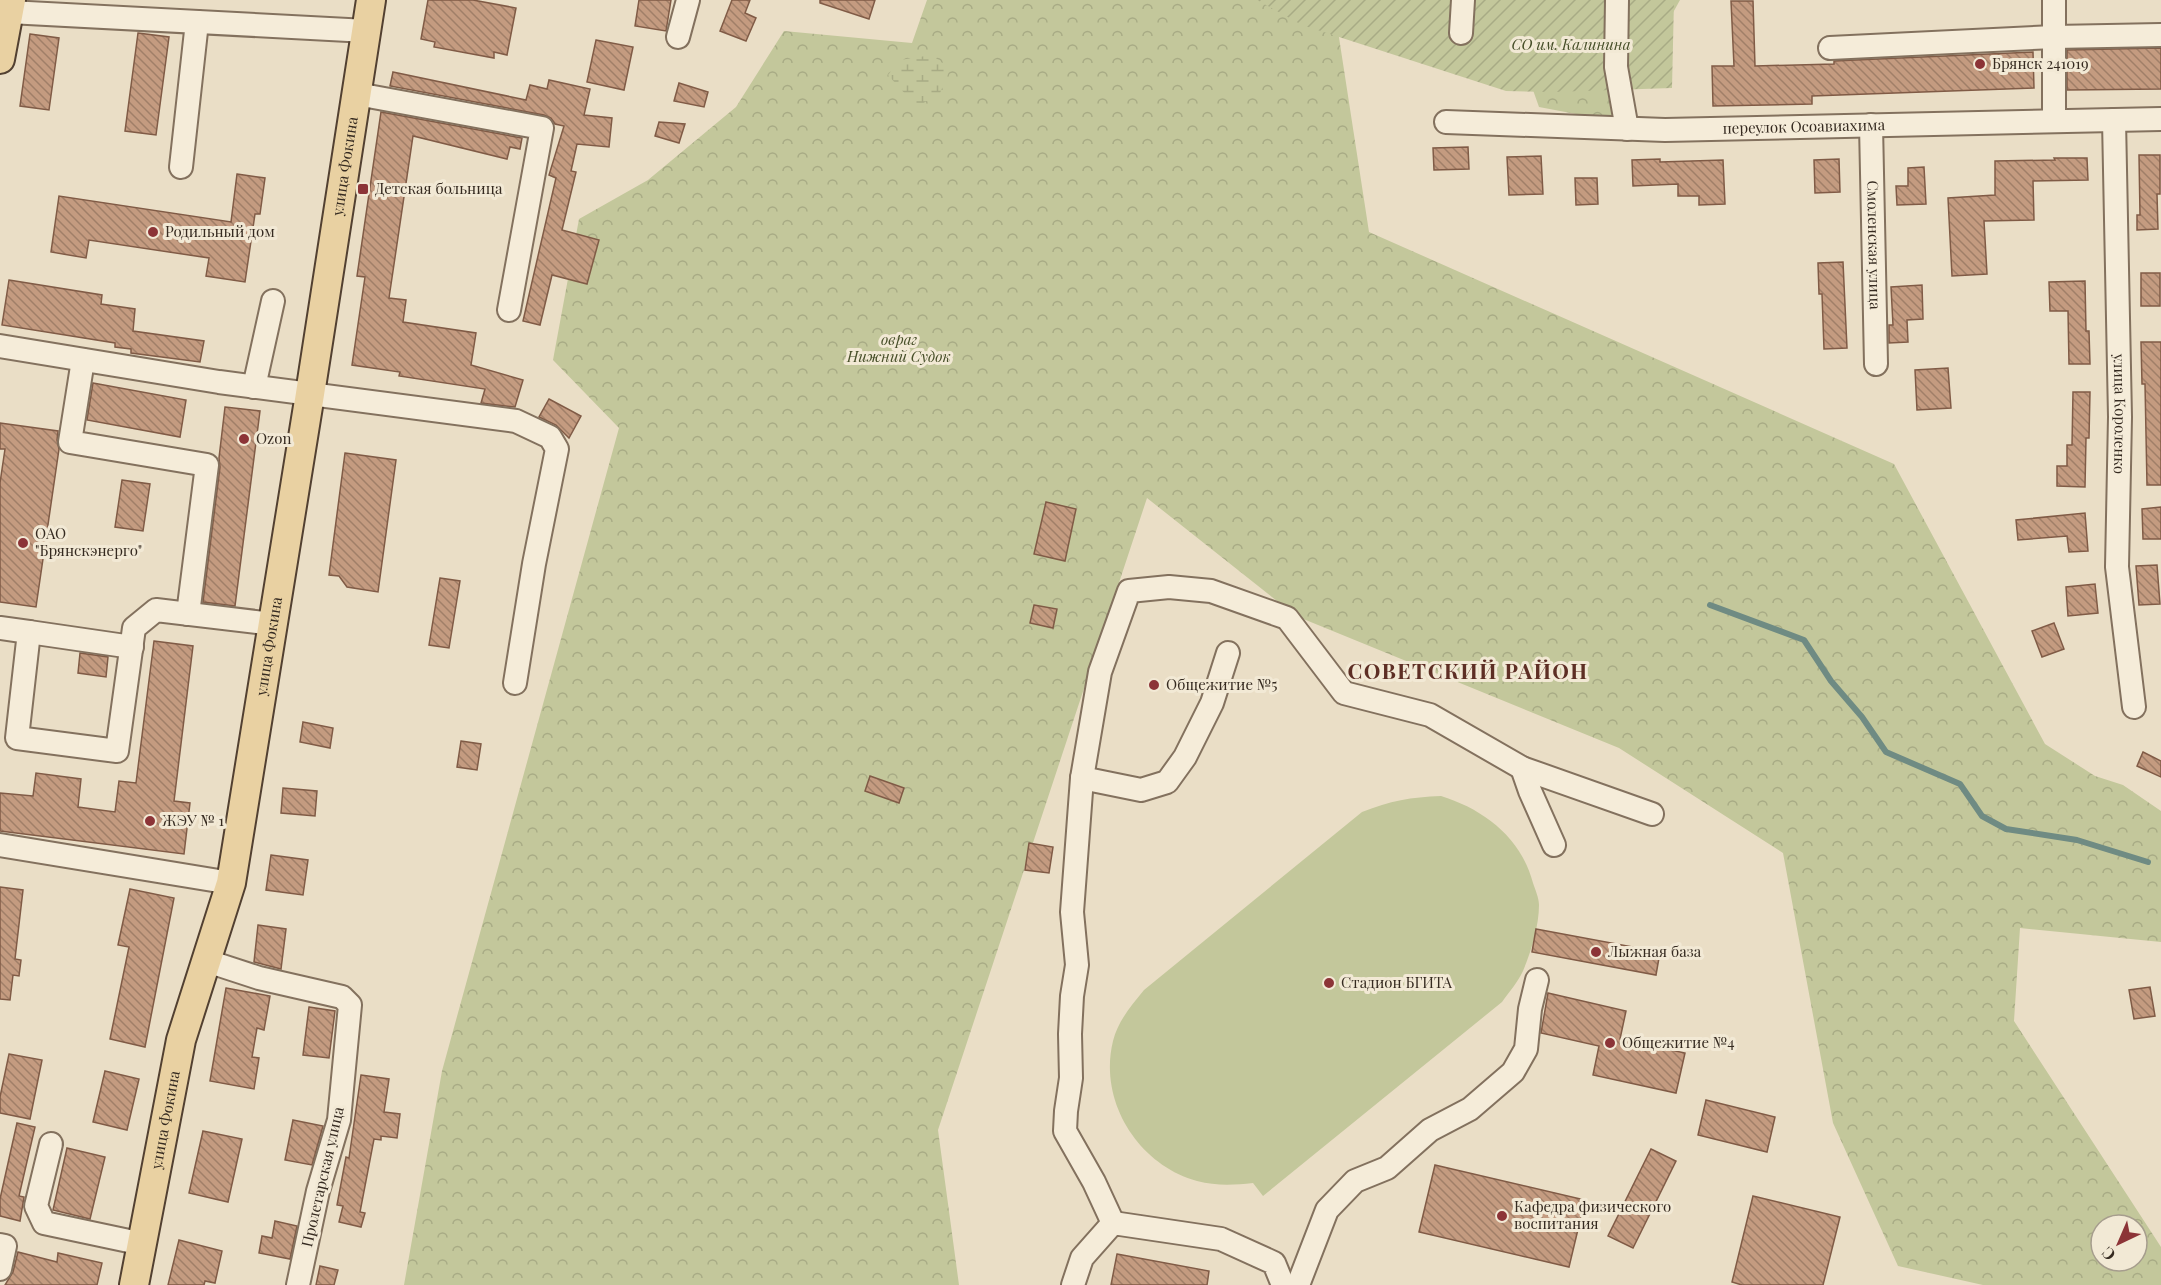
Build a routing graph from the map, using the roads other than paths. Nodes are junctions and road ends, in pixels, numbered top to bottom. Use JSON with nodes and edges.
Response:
{"nodes":[{"id":1,"x":371,"y":0,"type":"edge"},
{"id":2,"x":688,"y":0,"type":"edge"},
{"id":3,"x":1462,"y":0,"type":"edge"},
{"id":4,"x":1617,"y":0,"type":"edge"},
{"id":5,"x":2054,"y":0,"type":"edge"},
{"id":6,"x":10,"y":6,"type":"edge"},
{"id":7,"x":197,"y":22,"type":"junction"},
{"id":8,"x":366,"y":31,"type":"junction"},
{"id":9,"x":1461,"y":33,"type":"dead end"},
{"id":10,"x":2161,"y":35,"type":"edge"},
{"id":11,"x":678,"y":37,"type":"dead end"},
{"id":12,"x":2054,"y":37,"type":"junction"},
{"id":13,"x":1830,"y":48,"type":"dead end"},
{"id":14,"x":0,"y":59,"type":"edge"},
{"id":15,"x":357,"y":94,"type":"junction"},
{"id":16,"x":2161,"y":119,"type":"edge"},
{"id":17,"x":2114,"y":120,"type":"junction"},
{"id":18,"x":1446,"y":122,"type":"dead end"},
{"id":19,"x":2054,"y":122,"type":"junction"},
{"id":20,"x":1871,"y":125,"type":"junction"},
{"id":21,"x":1627,"y":129,"type":"junction"},
{"id":22,"x":181,"y":167,"type":"dead end"},
{"id":23,"x":273,"y":301,"type":"dead end"},
{"id":24,"x":509,"y":310,"type":"dead end"},
{"id":25,"x":0,"y":346,"type":"edge"},
{"id":26,"x":83,"y":360,"type":"junction"},
{"id":27,"x":1876,"y":364,"type":"dead end"},
{"id":28,"x":254,"y":387,"type":"junction"},
{"id":29,"x":310,"y":394,"type":"junction"},
{"id":30,"x":188,"y":614,"type":"junction"},
{"id":31,"x":273,"y":624,"type":"junction"},
{"id":32,"x":0,"y":628,"type":"edge"},
{"id":33,"x":29,"y":632,"type":"junction"},
{"id":34,"x":132,"y":646,"type":"junction"},
{"id":35,"x":1228,"y":653,"type":"dead end"},
{"id":36,"x":515,"y":683,"type":"dead end"},
{"id":37,"x":2134,"y":707,"type":"dead end"},
{"id":38,"x":1522,"y":768,"type":"junction"},
{"id":39,"x":1082,"y":778,"type":"junction"},
{"id":40,"x":1652,"y":814,"type":"dead end"},
{"id":41,"x":0,"y":845,"type":"edge"},
{"id":42,"x":1554,"y":845,"type":"dead end"},
{"id":43,"x":231,"y":883,"type":"junction"},
{"id":44,"x":207,"y":961,"type":"junction"},
{"id":45,"x":1538,"y":980,"type":"dead end"},
{"id":46,"x":51,"y":1143,"type":"dead end"},
{"id":47,"x":1113,"y":1222,"type":"junction"},
{"id":48,"x":143,"y":1244,"type":"junction"},
{"id":49,"x":0,"y":1245,"type":"edge"},
{"id":50,"x":0,"y":1269,"type":"edge"},
{"id":51,"x":134,"y":1285,"type":"edge"},
{"id":52,"x":298,"y":1285,"type":"edge"},
{"id":53,"x":1073,"y":1285,"type":"edge"},
{"id":54,"x":1283,"y":1285,"type":"edge"},
{"id":55,"x":1298,"y":1285,"type":"edge"}],
"edges":[{"from":1,"to":8,"type":"main road","name":"улица Фокина"},
{"from":2,"to":11,"type":"street"},
{"from":3,"to":9,"type":"street"},
{"from":4,"to":21,"type":"street"},
{"from":5,"to":12,"type":"street"},
{"from":6,"to":7,"type":"street"},
{"from":6,"to":14,"type":"main road"},
{"from":7,"to":8,"type":"street"},
{"from":7,"to":22,"type":"street"},
{"from":8,"to":15,"type":"main road","name":"улица Фокина"},
{"from":10,"to":12,"type":"street"},
{"from":12,"to":13,"type":"street"},
{"from":12,"to":19,"type":"street"},
{"from":15,"to":24,"type":"street"},
{"from":15,"to":29,"type":"main road","name":"улица Фокина"},
{"from":16,"to":17,"type":"street","name":"переулок Осоавиахима"},
{"from":17,"to":19,"type":"street","name":"переулок Осоавиахима"},
{"from":17,"to":37,"type":"street","name":"улица Короленко"},
{"from":18,"to":21,"type":"street","name":"переулок Осоавиахима"},
{"from":19,"to":20,"type":"street","name":"переулок Осоавиахима"},
{"from":20,"to":21,"type":"street","name":"переулок Осоавиахима"},
{"from":20,"to":27,"type":"street","name":"Смоленская улица"},
{"from":23,"to":28,"type":"street"},
{"from":25,"to":26,"type":"street"},
{"from":26,"to":28,"type":"street"},
{"from":26,"to":30,"type":"street"},
{"from":28,"to":29,"type":"street"},
{"from":29,"to":31,"type":"main road","name":"улица Фокина"},
{"from":29,"to":36,"type":"street"},
{"from":30,"to":31,"type":"street"},
{"from":30,"to":34,"type":"street"},
{"from":31,"to":43,"type":"main road","name":"улица Фокина"},
{"from":32,"to":33,"type":"street"},
{"from":33,"to":34,"type":"street"},
{"from":33,"to":34,"type":"street"},
{"from":35,"to":39,"type":"street"},
{"from":38,"to":39,"type":"street"},
{"from":38,"to":40,"type":"street"},
{"from":38,"to":42,"type":"street"},
{"from":39,"to":47,"type":"street"},
{"from":41,"to":43,"type":"street"},
{"from":43,"to":44,"type":"main road","name":"улица Фокина"},
{"from":44,"to":48,"type":"main road","name":"улица Фокина"},
{"from":44,"to":52,"type":"street","name":"Пролетарская улица"},
{"from":45,"to":55,"type":"street"},
{"from":46,"to":48,"type":"street"},
{"from":47,"to":53,"type":"street"},
{"from":47,"to":54,"type":"street"},
{"from":48,"to":51,"type":"main road","name":"улица Фокина"},
{"from":49,"to":50,"type":"street"}]}
